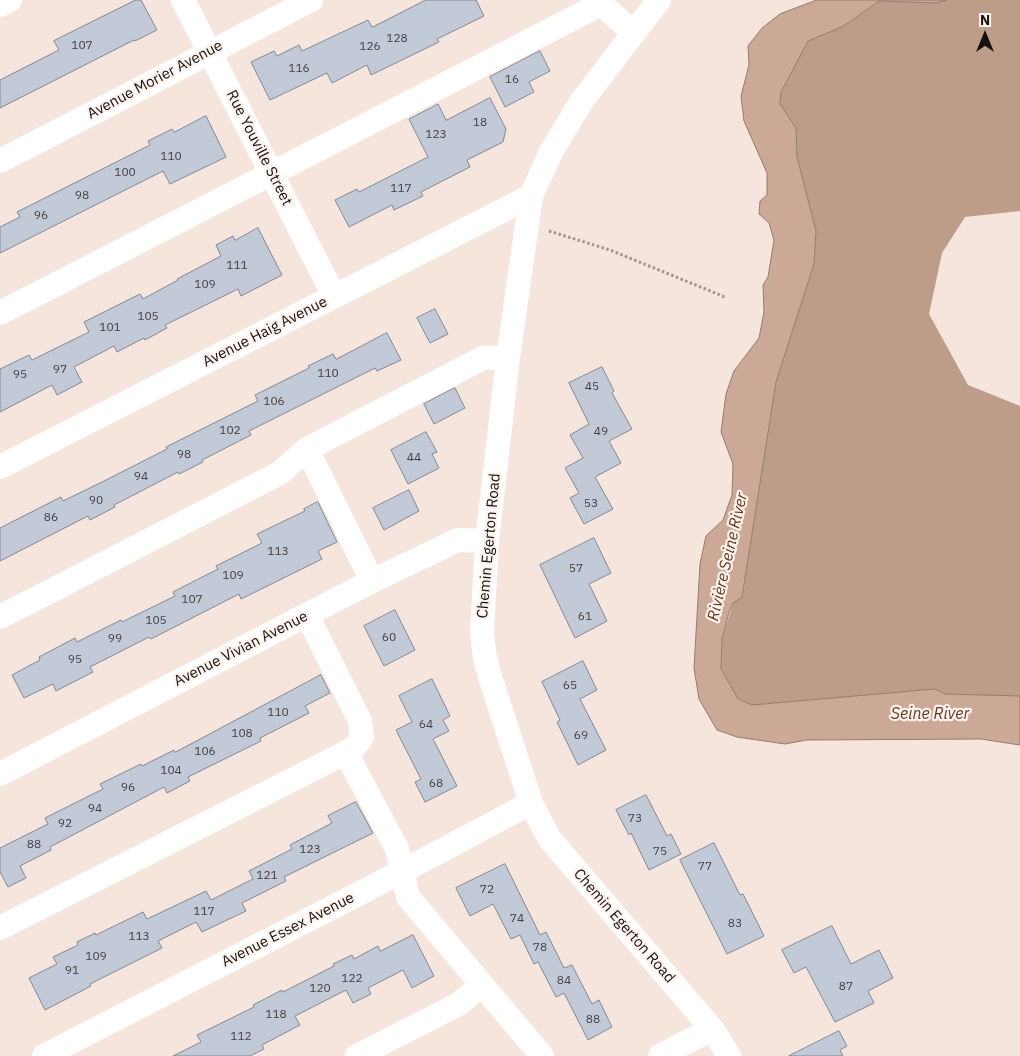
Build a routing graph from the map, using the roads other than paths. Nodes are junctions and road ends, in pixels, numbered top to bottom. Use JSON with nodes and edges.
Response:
{"nodes":[{"id":1,"x":10,"y":0,"type":"edge"},
{"id":2,"x":183,"y":0,"type":"edge"},
{"id":3,"x":311,"y":0,"type":"edge"},
{"id":4,"x":659,"y":0,"type":"edge"},
{"id":5,"x":0,"y":5,"type":"edge"},
{"id":6,"x":634,"y":33,"type":"junction"},
{"id":7,"x":209,"y":52,"type":"junction"},
{"id":8,"x":0,"y":161,"type":"edge"},
{"id":9,"x":271,"y":172,"type":"junction"},
{"id":10,"x":531,"y":196,"type":"junction"},
{"id":11,"x":334,"y":296,"type":"junction"},
{"id":12,"x":0,"y":313,"type":"edge"},
{"id":13,"x":508,"y":358,"type":"junction"},
{"id":14,"x":307,"y":449,"type":"junction"},
{"id":15,"x":0,"y":467,"type":"edge"},
{"id":16,"x":487,"y":542,"type":"junction"},
{"id":17,"x":372,"y":581,"type":"junction"},
{"id":18,"x":307,"y":615,"type":"junction"},
{"id":19,"x":0,"y":617,"type":"edge"},
{"id":20,"x":346,"y":753,"type":"junction"},
{"id":21,"x":0,"y":774,"type":"edge"},
{"id":22,"x":531,"y":803,"type":"junction"},
{"id":23,"x":401,"y":872,"type":"junction"},
{"id":24,"x":0,"y":928,"type":"edge"},
{"id":25,"x":482,"y":985,"type":"junction"},
{"id":26,"x":712,"y":1029,"type":"junction"},
{"id":27,"x":44,"y":1056,"type":"edge"},
{"id":28,"x":357,"y":1056,"type":"edge"},
{"id":29,"x":542,"y":1056,"type":"edge"},
{"id":30,"x":660,"y":1056,"type":"edge"},
{"id":31,"x":729,"y":1056,"type":"edge"}],
"edges":[{"from":1,"to":5,"type":"street"},
{"from":2,"to":7,"type":"street","name":"Rue Youville Street"},
{"from":3,"to":7,"type":"street","name":"Avenue Morier Avenue"},
{"from":4,"to":6,"type":"street","name":"Chemin Egerton Road"},
{"from":6,"to":9,"type":"street"},
{"from":6,"to":10,"type":"street","name":"Chemin Egerton Road"},
{"from":7,"to":8,"type":"street","name":"Avenue Morier Avenue"},
{"from":7,"to":9,"type":"street","name":"Rue Youville Street"},
{"from":9,"to":11,"type":"street","name":"Rue Youville Street"},
{"from":9,"to":12,"type":"street"},
{"from":10,"to":11,"type":"street","name":"Avenue Haig Avenue"},
{"from":10,"to":13,"type":"street","name":"Chemin Egerton Road"},
{"from":11,"to":15,"type":"street","name":"Avenue Haig Avenue"},
{"from":13,"to":14,"type":"street"},
{"from":13,"to":16,"type":"street","name":"Chemin Egerton Road"},
{"from":14,"to":17,"type":"street"},
{"from":14,"to":19,"type":"street"},
{"from":16,"to":17,"type":"street","name":"Avenue Vivian Avenue"},
{"from":16,"to":22,"type":"street","name":"Chemin Egerton Road"},
{"from":17,"to":18,"type":"street","name":"Avenue Vivian Avenue"},
{"from":18,"to":20,"type":"street"},
{"from":18,"to":21,"type":"street","name":"Avenue Vivian Avenue"},
{"from":20,"to":23,"type":"street"},
{"from":20,"to":24,"type":"street"},
{"from":22,"to":23,"type":"street","name":"Avenue Essex Avenue"},
{"from":22,"to":26,"type":"street","name":"Chemin Egerton Road"},
{"from":23,"to":25,"type":"street"},
{"from":23,"to":27,"type":"street","name":"Avenue Essex Avenue"},
{"from":25,"to":28,"type":"street"},
{"from":25,"to":29,"type":"street"},
{"from":26,"to":30,"type":"street"},
{"from":26,"to":31,"type":"street","name":"Chemin Egerton Road"}]}
